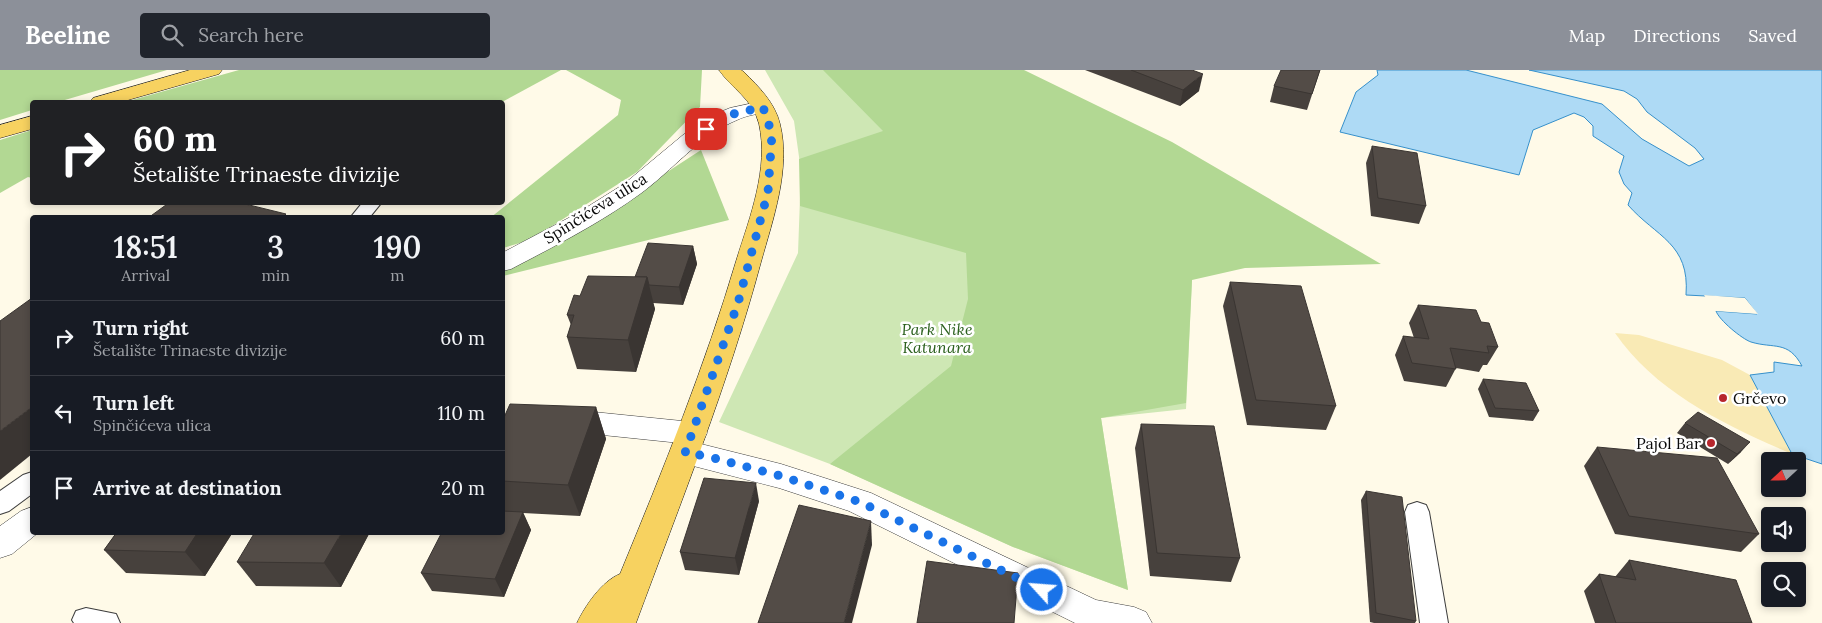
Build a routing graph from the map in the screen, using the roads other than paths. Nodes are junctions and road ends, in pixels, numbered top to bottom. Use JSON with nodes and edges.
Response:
{"nodes":[{"id":1,"x":212,"y":70,"type":"edge"},
{"id":2,"x":729,"y":70,"type":"edge"},
{"id":3,"x":107,"y":100,"type":"edge"},
{"id":4,"x":763,"y":107,"type":"junction"},
{"id":5,"x":30,"y":123,"type":"edge"},
{"id":6,"x":0,"y":132,"type":"edge"},
{"id":7,"x":370,"y":205,"type":"edge"},
{"id":8,"x":362,"y":215,"type":"edge"},
{"id":9,"x":505,"y":260,"type":"edge"},
{"id":10,"x":536,"y":416,"type":"edge"},
{"id":11,"x":688,"y":443,"type":"junction"},
{"id":12,"x":30,"y":483,"type":"edge"},
{"id":13,"x":0,"y":504,"type":"edge"},
{"id":14,"x":1417,"y":512,"type":"dead end"},
{"id":15,"x":30,"y":522,"type":"edge"},
{"id":16,"x":0,"y":544,"type":"edge"},
{"id":17,"x":640,"y":565,"type":"junction"},
{"id":18,"x":1089,"y":619,"type":"edge"},
{"id":19,"x":595,"y":623,"type":"edge"},
{"id":20,"x":618,"y":623,"type":"edge"},
{"id":21,"x":1134,"y":623,"type":"edge"},
{"id":22,"x":1434,"y":623,"type":"edge"}],
"edges":[{"from":1,"to":3,"type":"main road"},
{"from":2,"to":4,"type":"main road"},
{"from":4,"to":9,"type":"street","name":"Spinčićeva ulica"},
{"from":4,"to":11,"type":"main road"},
{"from":5,"to":6,"type":"main road"},
{"from":7,"to":8,"type":"lane"},
{"from":10,"to":11,"type":"street"},
{"from":11,"to":17,"type":"main road"},
{"from":11,"to":18,"type":"street"},
{"from":12,"to":13,"type":"lane"},
{"from":14,"to":22,"type":"lane"},
{"from":15,"to":16,"type":"street"},
{"from":17,"to":19,"type":"main road"},
{"from":17,"to":20,"type":"main road"},
{"from":18,"to":21,"type":"street"}]}
